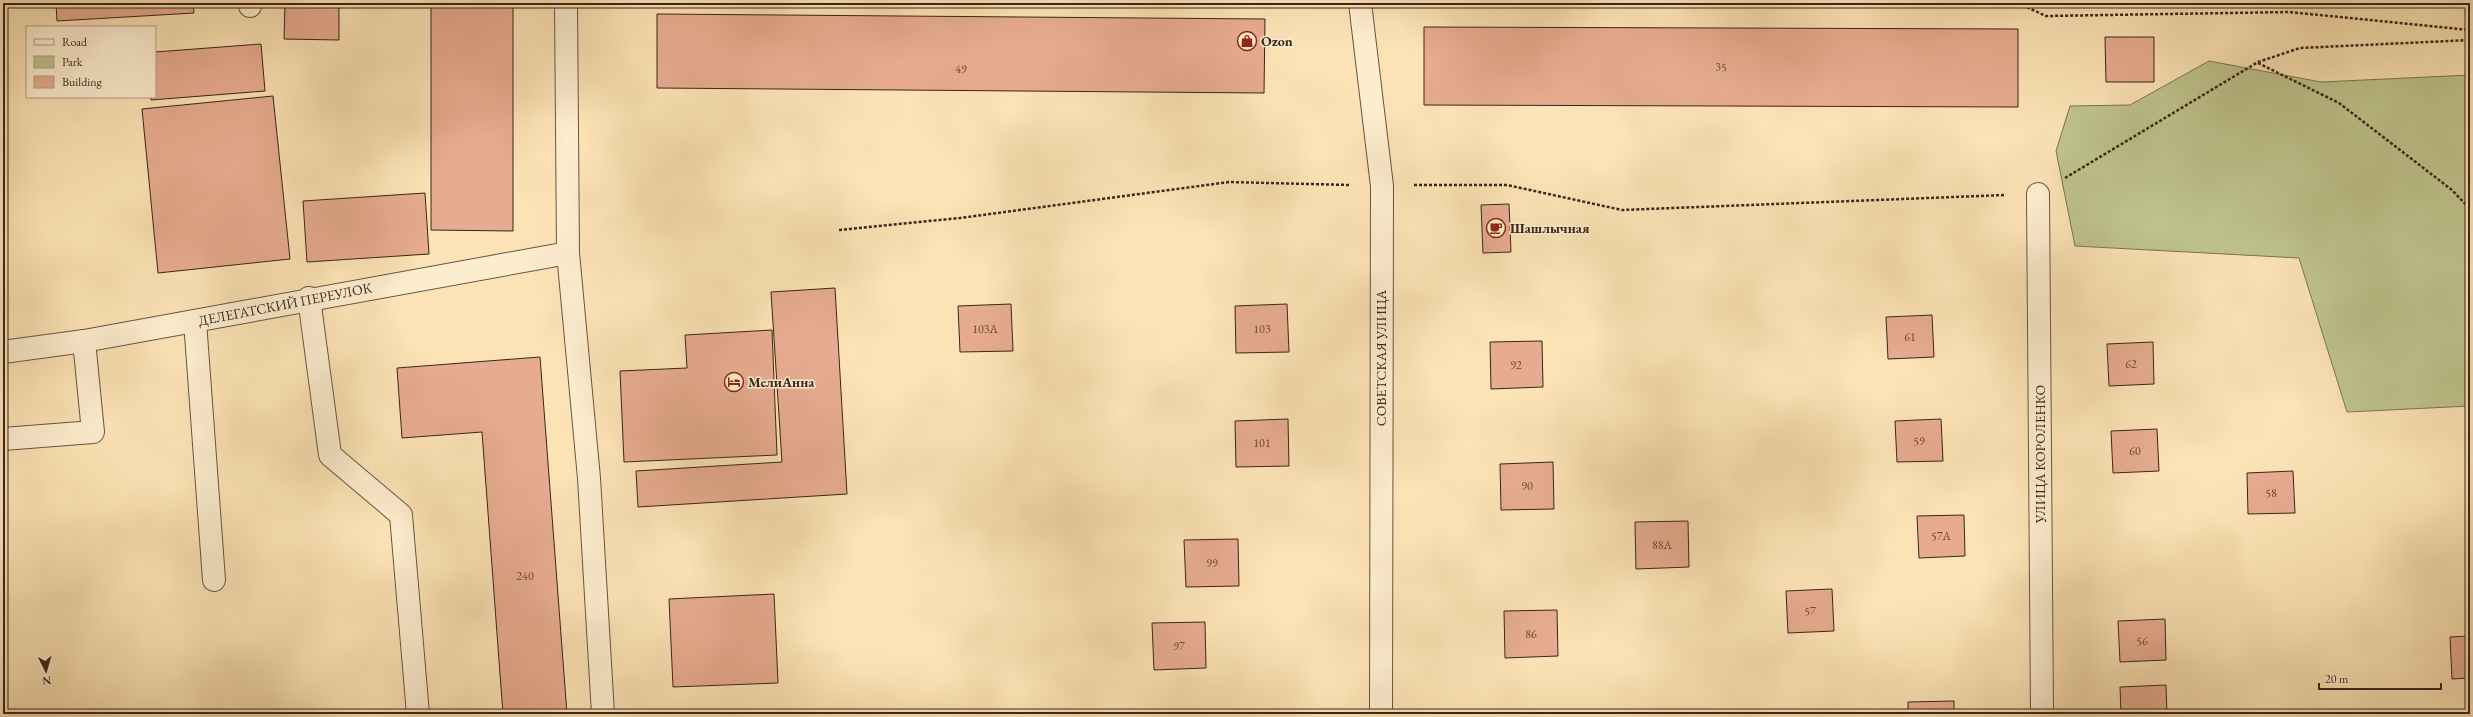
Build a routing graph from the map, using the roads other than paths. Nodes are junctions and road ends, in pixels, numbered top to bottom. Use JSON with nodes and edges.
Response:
{"nodes":[{"id":1,"x":566,"y":3,"type":"edge"},
{"id":2,"x":1360,"y":3,"type":"edge"},
{"id":3,"x":2038,"y":194,"type":"road end"},
{"id":4,"x":568,"y":253,"type":"junction"},
{"id":5,"x":309,"y":298,"type":"junction"},
{"id":6,"x":196,"y":321,"type":"junction"},
{"id":7,"x":84,"y":341,"type":"junction"},
{"id":8,"x":3,"y":352,"type":"edge"},
{"id":9,"x":3,"y":439,"type":"edge"},
{"id":10,"x":214,"y":580,"type":"dead end"},
{"id":11,"x":418,"y":714,"type":"edge"},
{"id":12,"x":603,"y":714,"type":"edge"},
{"id":13,"x":1381,"y":714,"type":"edge"},
{"id":14,"x":2042,"y":714,"type":"edge"}],
"edges":[{"from":1,"to":4,"type":"street"},
{"from":2,"to":13,"type":"street","name":"СОВЕТСКАЯ УЛИЦА"},
{"from":3,"to":14,"type":"street","name":"УЛИЦА КОРОЛЕНКО"},
{"from":4,"to":5,"type":"street","name":"ДЕЛЕГАТСКИЙ ПЕРЕУЛОК"},
{"from":4,"to":12,"type":"street"},
{"from":5,"to":6,"type":"street","name":"ДЕЛЕГАТСКИЙ ПЕРЕУЛОК"},
{"from":5,"to":11,"type":"street"},
{"from":6,"to":7,"type":"street","name":"ДЕЛЕГАТСКИЙ ПЕРЕУЛОК"},
{"from":6,"to":10,"type":"street"},
{"from":7,"to":8,"type":"street","name":"ДЕЛЕГАТСКИЙ ПЕРЕУЛОК"},
{"from":7,"to":9,"type":"street"}]}
